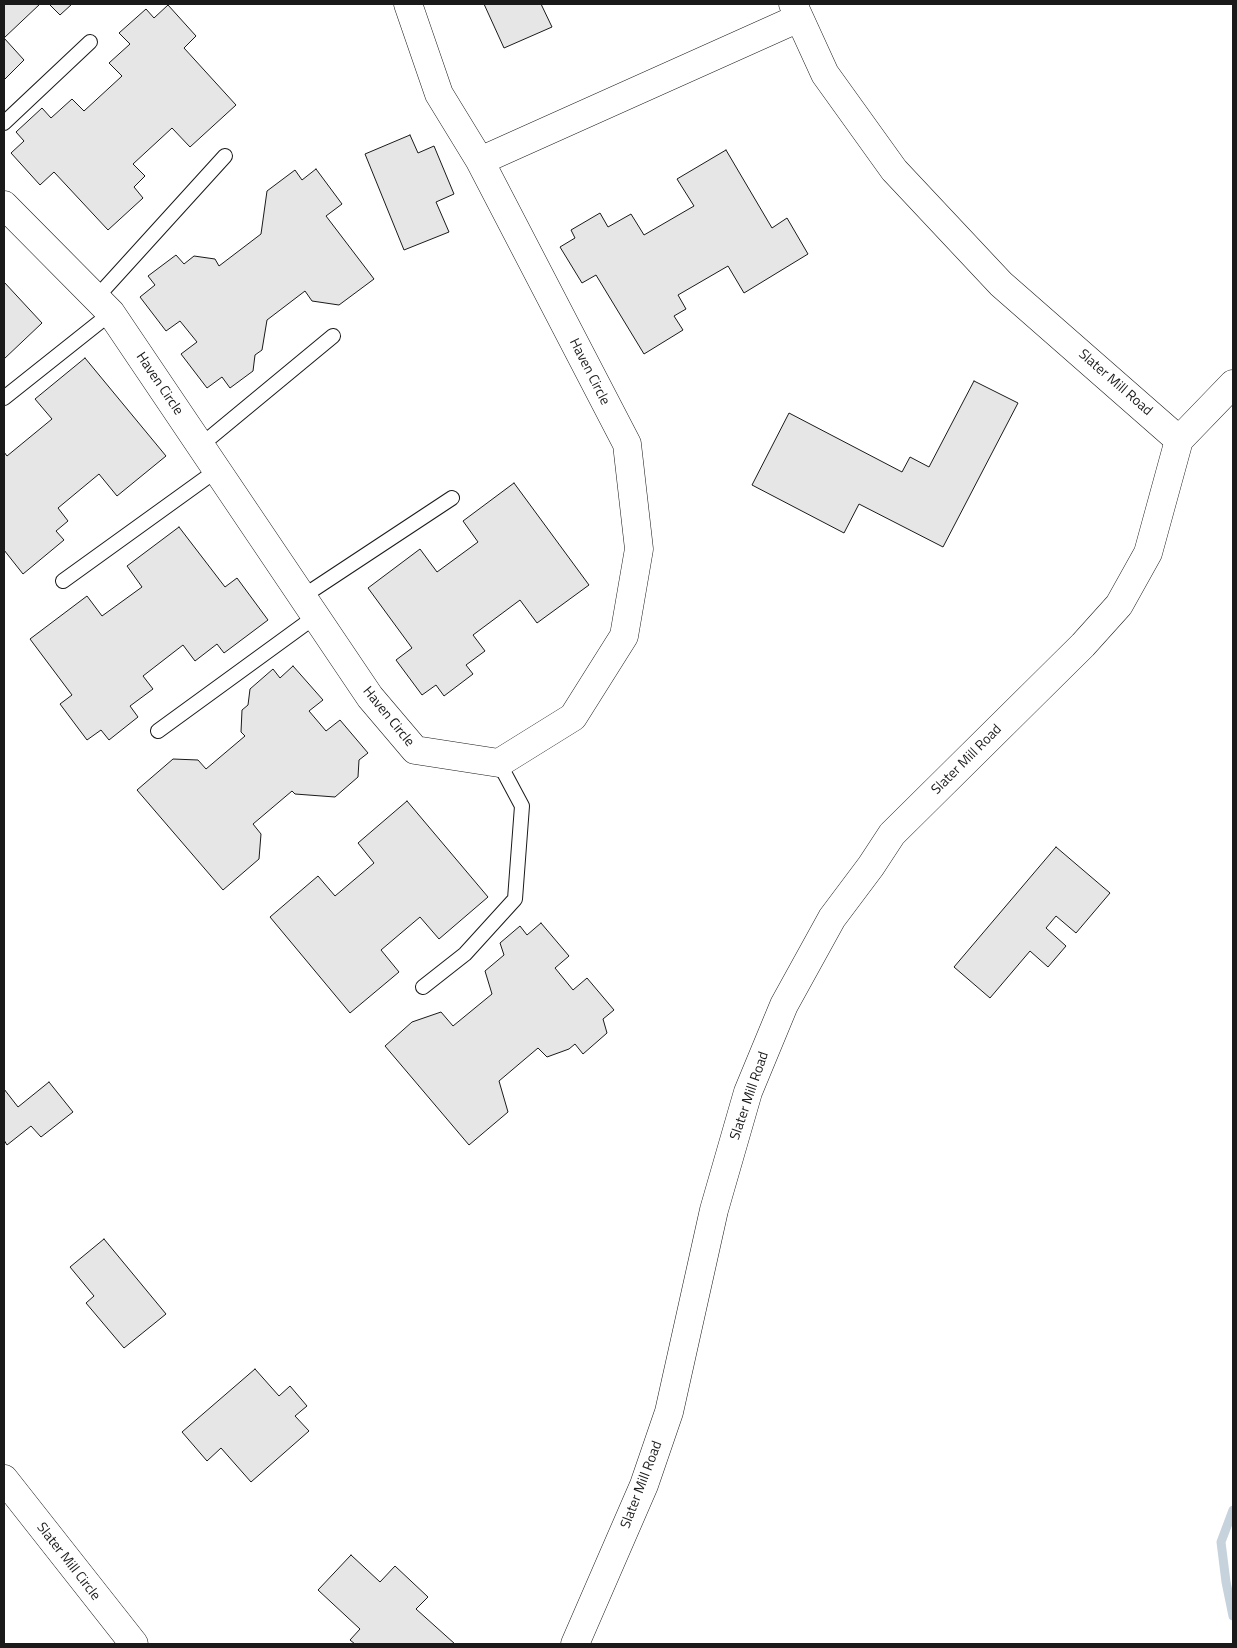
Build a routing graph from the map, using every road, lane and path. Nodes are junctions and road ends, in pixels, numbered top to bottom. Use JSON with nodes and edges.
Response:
{"nodes":[{"id":1,"x":408,"y":4,"type":"edge"},
{"id":2,"x":796,"y":11,"type":"edge"},
{"id":3,"x":90,"y":42,"type":"dead end"},
{"id":4,"x":4,"y":123,"type":"edge"},
{"id":5,"x":225,"y":156,"type":"dead end"},
{"id":6,"x":480,"y":161,"type":"junction"},
{"id":7,"x":4,"y":205,"type":"edge"},
{"id":8,"x":103,"y":305,"type":"junction"},
{"id":9,"x":333,"y":336,"type":"dead end"},
{"id":10,"x":1233,"y":384,"type":"edge"},
{"id":11,"x":4,"y":398,"type":"edge"},
{"id":12,"x":1179,"y":440,"type":"junction"},
{"id":13,"x":200,"y":446,"type":"junction"},
{"id":14,"x":216,"y":470,"type":"junction"},
{"id":15,"x":452,"y":498,"type":"dead end"},
{"id":16,"x":63,"y":581,"type":"dead end"},
{"id":17,"x":309,"y":607,"type":"junction"},
{"id":18,"x":158,"y":731,"type":"dead end"},
{"id":19,"x":499,"y":763,"type":"junction"},
{"id":20,"x":423,"y":987,"type":"dead end"},
{"id":21,"x":4,"y":1479,"type":"edge"},
{"id":22,"x":134,"y":1644,"type":"edge"},
{"id":23,"x":575,"y":1644,"type":"edge"}],
"edges":[{"from":1,"to":6,"type":"street","name":"Haven Circle"},
{"from":2,"to":6,"type":"street"},
{"from":2,"to":12,"type":"street","name":"Slater Mill Road"},
{"from":3,"to":4,"type":"lane"},
{"from":5,"to":8,"type":"lane"},
{"from":6,"to":19,"type":"street","name":"Haven Circle"},
{"from":7,"to":8,"type":"street","name":"Haven Circle"},
{"from":8,"to":11,"type":"lane"},
{"from":8,"to":13,"type":"street","name":"Haven Circle"},
{"from":9,"to":13,"type":"lane"},
{"from":10,"to":12,"type":"street"},
{"from":12,"to":23,"type":"street","name":"Slater Mill Road"},
{"from":13,"to":14,"type":"street","name":"Haven Circle"},
{"from":14,"to":16,"type":"lane"},
{"from":14,"to":17,"type":"street","name":"Haven Circle"},
{"from":15,"to":17,"type":"lane"},
{"from":17,"to":18,"type":"lane"},
{"from":17,"to":19,"type":"street","name":"Haven Circle"},
{"from":19,"to":20,"type":"lane"},
{"from":21,"to":22,"type":"street","name":"Slater Mill Circle"}]}
